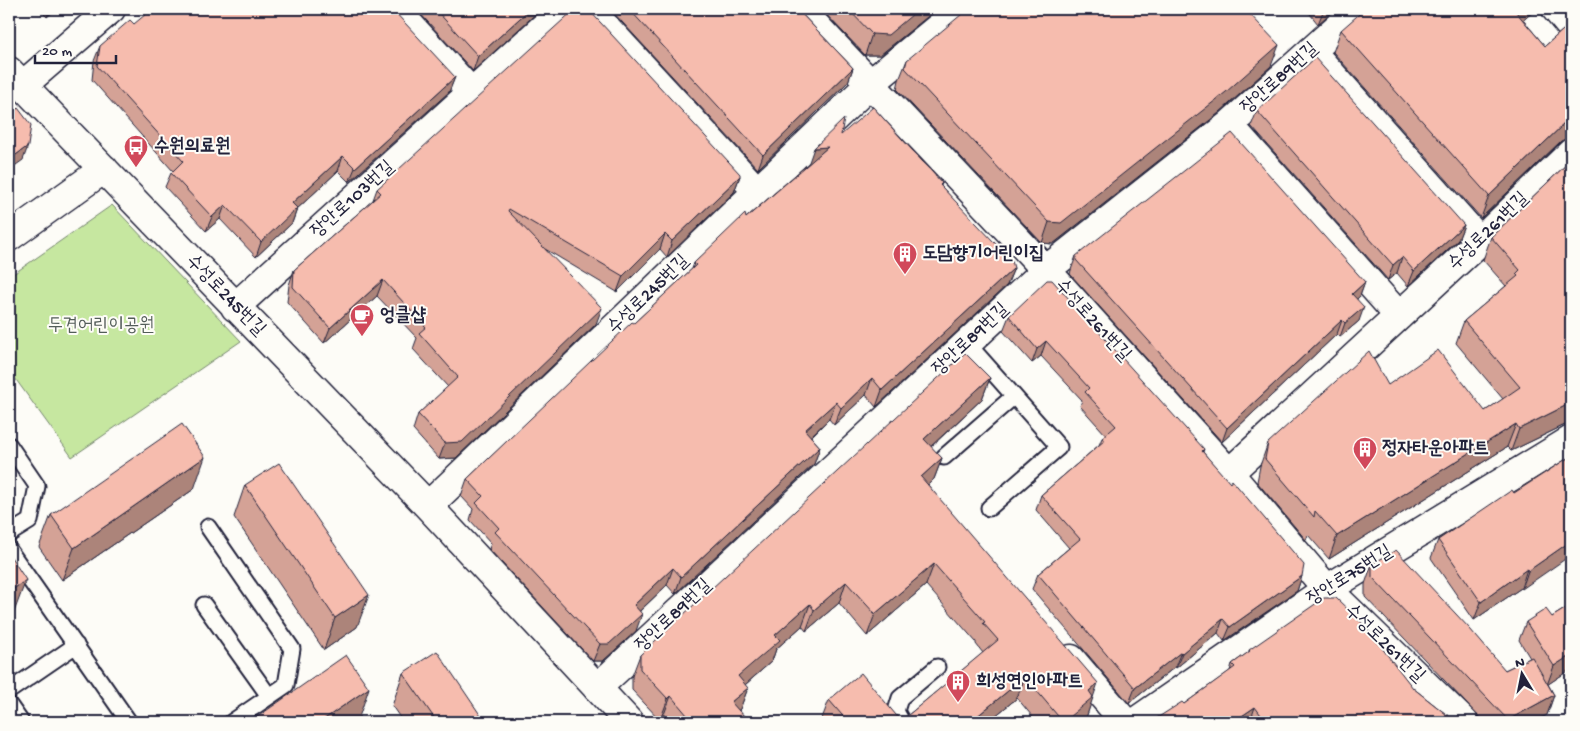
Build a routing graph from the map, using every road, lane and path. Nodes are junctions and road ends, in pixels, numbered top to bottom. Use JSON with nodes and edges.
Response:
{"nodes":[{"id":1,"x":110,"y":9,"type":"edge"},
{"id":2,"x":395,"y":9,"type":"edge"},
{"id":3,"x":564,"y":9,"type":"edge"},
{"id":4,"x":589,"y":9,"type":"edge"},
{"id":5,"x":800,"y":9,"type":"edge"},
{"id":6,"x":961,"y":9,"type":"edge"},
{"id":7,"x":1358,"y":9,"type":"edge"},
{"id":8,"x":1556,"y":9,"type":"edge"},
{"id":9,"x":1571,"y":27,"type":"edge"},
{"id":10,"x":1311,"y":51,"type":"junction"},
{"id":11,"x":13,"y":84,"type":"edge"},
{"id":12,"x":870,"y":84,"type":"junction"},
{"id":13,"x":471,"y":92,"type":"junction"},
{"id":14,"x":1229,"y":125,"type":"junction"},
{"id":15,"x":1571,"y":153,"type":"edge"},
{"id":16,"x":104,"y":169,"type":"junction"},
{"id":17,"x":757,"y":191,"type":"junction"},
{"id":18,"x":9,"y":236,"type":"edge"},
{"id":19,"x":1480,"y":241,"type":"junction"},
{"id":20,"x":1046,"y":270,"type":"junction"},
{"id":21,"x":235,"y":307,"type":"junction"},
{"id":22,"x":1399,"y":316,"type":"junction"},
{"id":23,"x":967,"y":344,"type":"junction"},
{"id":24,"x":1014,"y":396,"type":"junction"},
{"id":25,"x":1571,"y":440,"type":"edge"},
{"id":26,"x":9,"y":445,"type":"edge"},
{"id":27,"x":944,"y":457,"type":"edge"},
{"id":28,"x":1229,"y":473,"type":"junction"},
{"id":29,"x":428,"y":506,"type":"junction"},
{"id":30,"x":989,"y":508,"type":"dead end"},
{"id":31,"x":208,"y":527,"type":"dead end"},
{"id":32,"x":9,"y":534,"type":"edge"},
{"id":33,"x":9,"y":550,"type":"edge"},
{"id":34,"x":1327,"y":589,"type":"junction"},
{"id":35,"x":204,"y":606,"type":"dead end"},
{"id":36,"x":1055,"y":640,"type":"edge"},
{"id":37,"x":76,"y":645,"type":"junction"},
{"id":38,"x":937,"y":667,"type":"dead end"},
{"id":39,"x":597,"y":688,"type":"junction"},
{"id":40,"x":9,"y":691,"type":"edge"},
{"id":41,"x":270,"y":696,"type":"junction"},
{"id":42,"x":9,"y":705,"type":"edge"},
{"id":43,"x":21,"y":722,"type":"edge"},
{"id":44,"x":129,"y":722,"type":"edge"},
{"id":45,"x":232,"y":722,"type":"edge"},
{"id":46,"x":629,"y":722,"type":"edge"},
{"id":47,"x":902,"y":722,"type":"edge"},
{"id":48,"x":1125,"y":722,"type":"edge"},
{"id":49,"x":1136,"y":722,"type":"edge"},
{"id":50,"x":1464,"y":722,"type":"edge"}],
"edges":[{"from":1,"to":11,"type":"street","name":"수성로245번길"},
{"from":2,"to":13,"type":"street"},
{"from":3,"to":13,"type":"street","name":"장안로103번길"},
{"from":4,"to":17,"type":"street"},
{"from":5,"to":12,"type":"street","name":"수성로261번길"},
{"from":6,"to":12,"type":"street"},
{"from":7,"to":10,"type":"street","name":"장안로89번길"},
{"from":8,"to":9,"type":"street"},
{"from":10,"to":14,"type":"street","name":"장안로89번길"},
{"from":10,"to":19,"type":"street"},
{"from":11,"to":16,"type":"street","name":"수성로245번길"},
{"from":12,"to":17,"type":"street","name":"수성로245번길"},
{"from":12,"to":20,"type":"street","name":"수성로261번길"},
{"from":13,"to":21,"type":"street","name":"장안로103번길"},
{"from":14,"to":20,"type":"street","name":"장안로89번길"},
{"from":14,"to":22,"type":"street"},
{"from":15,"to":19,"type":"street","name":"수성로261번길"},
{"from":16,"to":18,"type":"street"},
{"from":16,"to":21,"type":"street","name":"수성로245번길"},
{"from":17,"to":29,"type":"street","name":"수성로245번길"},
{"from":19,"to":22,"type":"street","name":"수성로261번길"},
{"from":20,"to":23,"type":"street","name":"장안로89번길"},
{"from":20,"to":28,"type":"street","name":"수성로261번길"},
{"from":21,"to":29,"type":"street","name":"수성로245번길"},
{"from":22,"to":28,"type":"street","name":"수성로261번길"},
{"from":23,"to":24,"type":"lane"},
{"from":23,"to":39,"type":"street","name":"장안로89번길"},
{"from":24,"to":27,"type":"lane"},
{"from":24,"to":30,"type":"lane"},
{"from":25,"to":34,"type":"street","name":"장안로75번길"},
{"from":26,"to":32,"type":"lane"},
{"from":28,"to":34,"type":"street","name":"수성로261번길"},
{"from":29,"to":39,"type":"street","name":"수성로245번길"},
{"from":31,"to":41,"type":"lane"},
{"from":33,"to":37,"type":"lane"},
{"from":34,"to":49,"type":"street","name":"장안로75번길"},
{"from":34,"to":50,"type":"street","name":"수성로261번길"},
{"from":35,"to":41,"type":"lane"},
{"from":36,"to":48,"type":"street"},
{"from":37,"to":40,"type":"lane"},
{"from":37,"to":44,"type":"lane"},
{"from":38,"to":47,"type":"lane"},
{"from":39,"to":46,"type":"street","name":"수성로245번길"},
{"from":41,"to":45,"type":"lane"},
{"from":42,"to":43,"type":"lane"}]}
